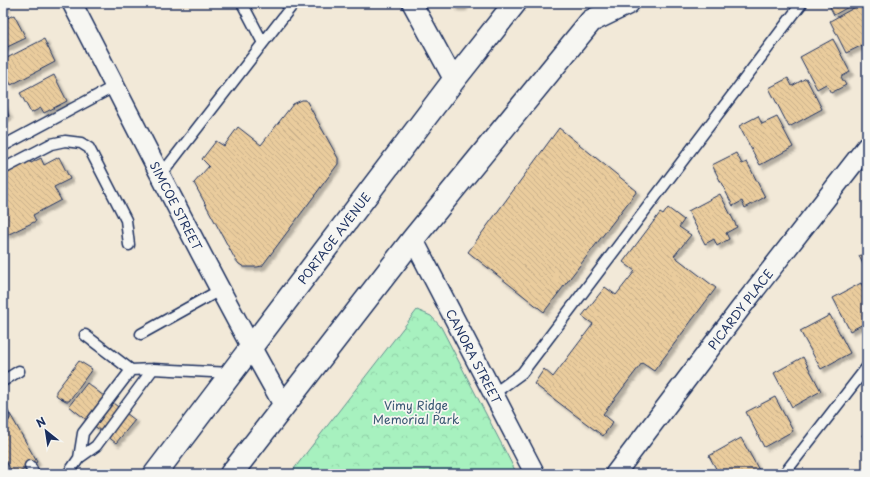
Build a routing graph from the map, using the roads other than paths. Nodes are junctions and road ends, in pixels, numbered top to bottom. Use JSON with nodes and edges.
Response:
{"nodes":[{"id":1,"x":72,"y":3,"type":"edge"},
{"id":2,"x":242,"y":3,"type":"edge"},
{"id":3,"x":294,"y":3,"type":"edge"},
{"id":4,"x":412,"y":3,"type":"edge"},
{"id":5,"x":515,"y":3,"type":"edge"},
{"id":6,"x":628,"y":3,"type":"edge"},
{"id":7,"x":802,"y":3,"type":"edge"},
{"id":8,"x":263,"y":43,"type":"junction"},
{"id":9,"x":454,"y":80,"type":"junction"},
{"id":10,"x":115,"y":86,"type":"junction"},
{"id":11,"x":3,"y":146,"type":"edge"},
{"id":12,"x":867,"y":146,"type":"edge"},
{"id":13,"x":3,"y":169,"type":"edge"},
{"id":14,"x":161,"y":175,"type":"junction"},
{"id":15,"x":413,"y":239,"type":"junction"},
{"id":16,"x":129,"y":245,"type":"dead end"},
{"id":17,"x":220,"y":290,"type":"junction"},
{"id":18,"x":141,"y":334,"type":"dead end"},
{"id":19,"x":85,"y":335,"type":"dead end"},
{"id":20,"x":251,"y":347,"type":"junction"},
{"id":21,"x":867,"y":367,"type":"edge"},
{"id":22,"x":153,"y":369,"type":"junction"},
{"id":23,"x":131,"y":370,"type":"junction"},
{"id":24,"x":19,"y":371,"type":"dead end"},
{"id":25,"x":231,"y":373,"type":"junction"},
{"id":26,"x":3,"y":381,"type":"edge"},
{"id":27,"x":494,"y":394,"type":"junction"},
{"id":28,"x":284,"y":406,"type":"junction"},
{"id":29,"x":79,"y":458,"type":"junction"},
{"id":30,"x":68,"y":474,"type":"edge"},
{"id":31,"x":155,"y":474,"type":"edge"},
{"id":32,"x":231,"y":474,"type":"edge"},
{"id":33,"x":535,"y":474,"type":"edge"},
{"id":34,"x":615,"y":474,"type":"edge"},
{"id":35,"x":784,"y":474,"type":"edge"}],
"edges":[{"from":1,"to":10,"type":"street","name":"SIMCOE STREET"},
{"from":2,"to":8,"type":"lane"},
{"from":3,"to":8,"type":"lane"},
{"from":4,"to":9,"type":"street"},
{"from":5,"to":9,"type":"highway","name":"PORTAGE AVENUE"},
{"from":6,"to":15,"type":"highway"},
{"from":7,"to":27,"type":"lane"},
{"from":8,"to":14,"type":"lane"},
{"from":9,"to":20,"type":"highway","name":"PORTAGE AVENUE"},
{"from":10,"to":11,"type":"lane"},
{"from":10,"to":14,"type":"street","name":"SIMCOE STREET"},
{"from":12,"to":34,"type":"street","name":"PICARDY PLACE"},
{"from":13,"to":16,"type":"lane"},
{"from":14,"to":17,"type":"street","name":"SIMCOE STREET"},
{"from":15,"to":27,"type":"street","name":"CANORA STREET"},
{"from":15,"to":28,"type":"highway"},
{"from":17,"to":18,"type":"lane"},
{"from":17,"to":20,"type":"street","name":"SIMCOE STREET"},
{"from":19,"to":23,"type":"lane"},
{"from":20,"to":25,"type":"highway","name":"PORTAGE AVENUE"},
{"from":20,"to":28,"type":"street","name":"SIMCOE STREET"},
{"from":21,"to":35,"type":"lane"},
{"from":22,"to":23,"type":"lane"},
{"from":22,"to":25,"type":"lane"},
{"from":22,"to":29,"type":"lane"},
{"from":23,"to":29,"type":"lane"},
{"from":24,"to":26,"type":"lane"},
{"from":25,"to":31,"type":"highway","name":"PORTAGE AVENUE"},
{"from":27,"to":33,"type":"street","name":"CANORA STREET"},
{"from":28,"to":32,"type":"highway"},
{"from":29,"to":30,"type":"lane"}]}
